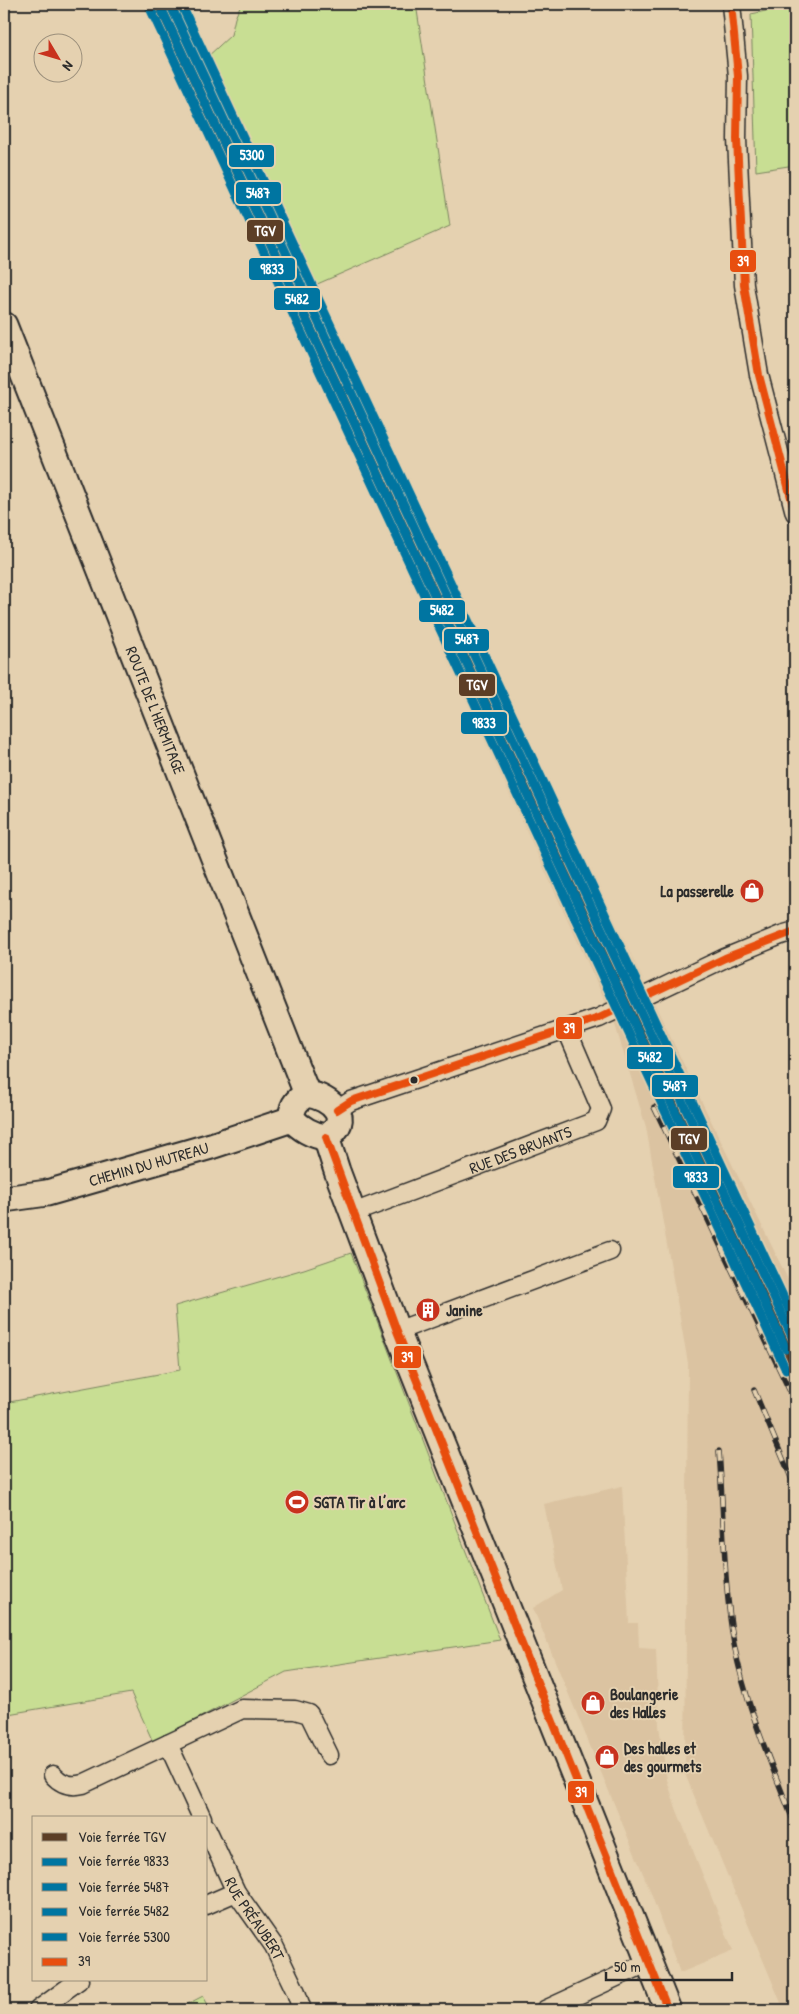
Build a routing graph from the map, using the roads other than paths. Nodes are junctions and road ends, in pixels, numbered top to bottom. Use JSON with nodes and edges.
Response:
{"nodes":[{"id":1,"x":731,"y":4,"type":"edge"},
{"id":2,"x":4,"y":325,"type":"edge"},
{"id":3,"x":795,"y":513,"type":"edge"},
{"id":4,"x":795,"y":931,"type":"edge"},
{"id":5,"x":567,"y":1030,"type":"junction"},
{"id":6,"x":307,"y":1094,"type":"junction"},
{"id":7,"x":337,"y":1110,"type":"junction"},
{"id":8,"x":292,"y":1120,"type":"junction"},
{"id":9,"x":326,"y":1137,"type":"junction"},
{"id":10,"x":4,"y":1199,"type":"edge"},
{"id":11,"x":353,"y":1213,"type":"junction"},
{"id":12,"x":610,"y":1251,"type":"dead end"},
{"id":13,"x":397,"y":1331,"type":"junction"},
{"id":14,"x":168,"y":1744,"type":"junction"},
{"id":15,"x":329,"y":1755,"type":"dead end"},
{"id":16,"x":53,"y":1775,"type":"dead end"},
{"id":17,"x":201,"y":1816,"type":"edge"},
{"id":18,"x":208,"y":1831,"type":"edge"},
{"id":19,"x":236,"y":1892,"type":"junction"},
{"id":20,"x":208,"y":1904,"type":"edge"},
{"id":21,"x":649,"y":1962,"type":"junction"},
{"id":22,"x":76,"y":1982,"type":"edge"},
{"id":23,"x":38,"y":2010,"type":"edge"},
{"id":24,"x":302,"y":2010,"type":"edge"},
{"id":25,"x":545,"y":2010,"type":"edge"},
{"id":26,"x":668,"y":2010,"type":"edge"}],
"edges":[{"from":1,"to":3,"type":"street"},
{"from":2,"to":6,"type":"street","name":"ROUTE DE L'HERMITAGE"},
{"from":4,"to":5,"type":"street"},
{"from":5,"to":7,"type":"street"},
{"from":5,"to":11,"type":"street","name":"RUE DES BRUANTS"},
{"from":6,"to":7,"type":"street"},
{"from":6,"to":8,"type":"street"},
{"from":7,"to":9,"type":"street"},
{"from":8,"to":9,"type":"street"},
{"from":8,"to":10,"type":"street","name":"CHEMIN DU HUTREAU"},
{"from":9,"to":11,"type":"street"},
{"from":11,"to":13,"type":"street"},
{"from":12,"to":13,"type":"street"},
{"from":13,"to":21,"type":"street"},
{"from":14,"to":15,"type":"street"},
{"from":14,"to":16,"type":"street"},
{"from":14,"to":17,"type":"street"},
{"from":18,"to":19,"type":"street","name":"RUE PRÉAUBERT"},
{"from":19,"to":20,"type":"street"},
{"from":19,"to":24,"type":"street","name":"RUE PRÉAUBERT"},
{"from":21,"to":25,"type":"street"},
{"from":21,"to":26,"type":"street"},
{"from":22,"to":23,"type":"street"}]}
